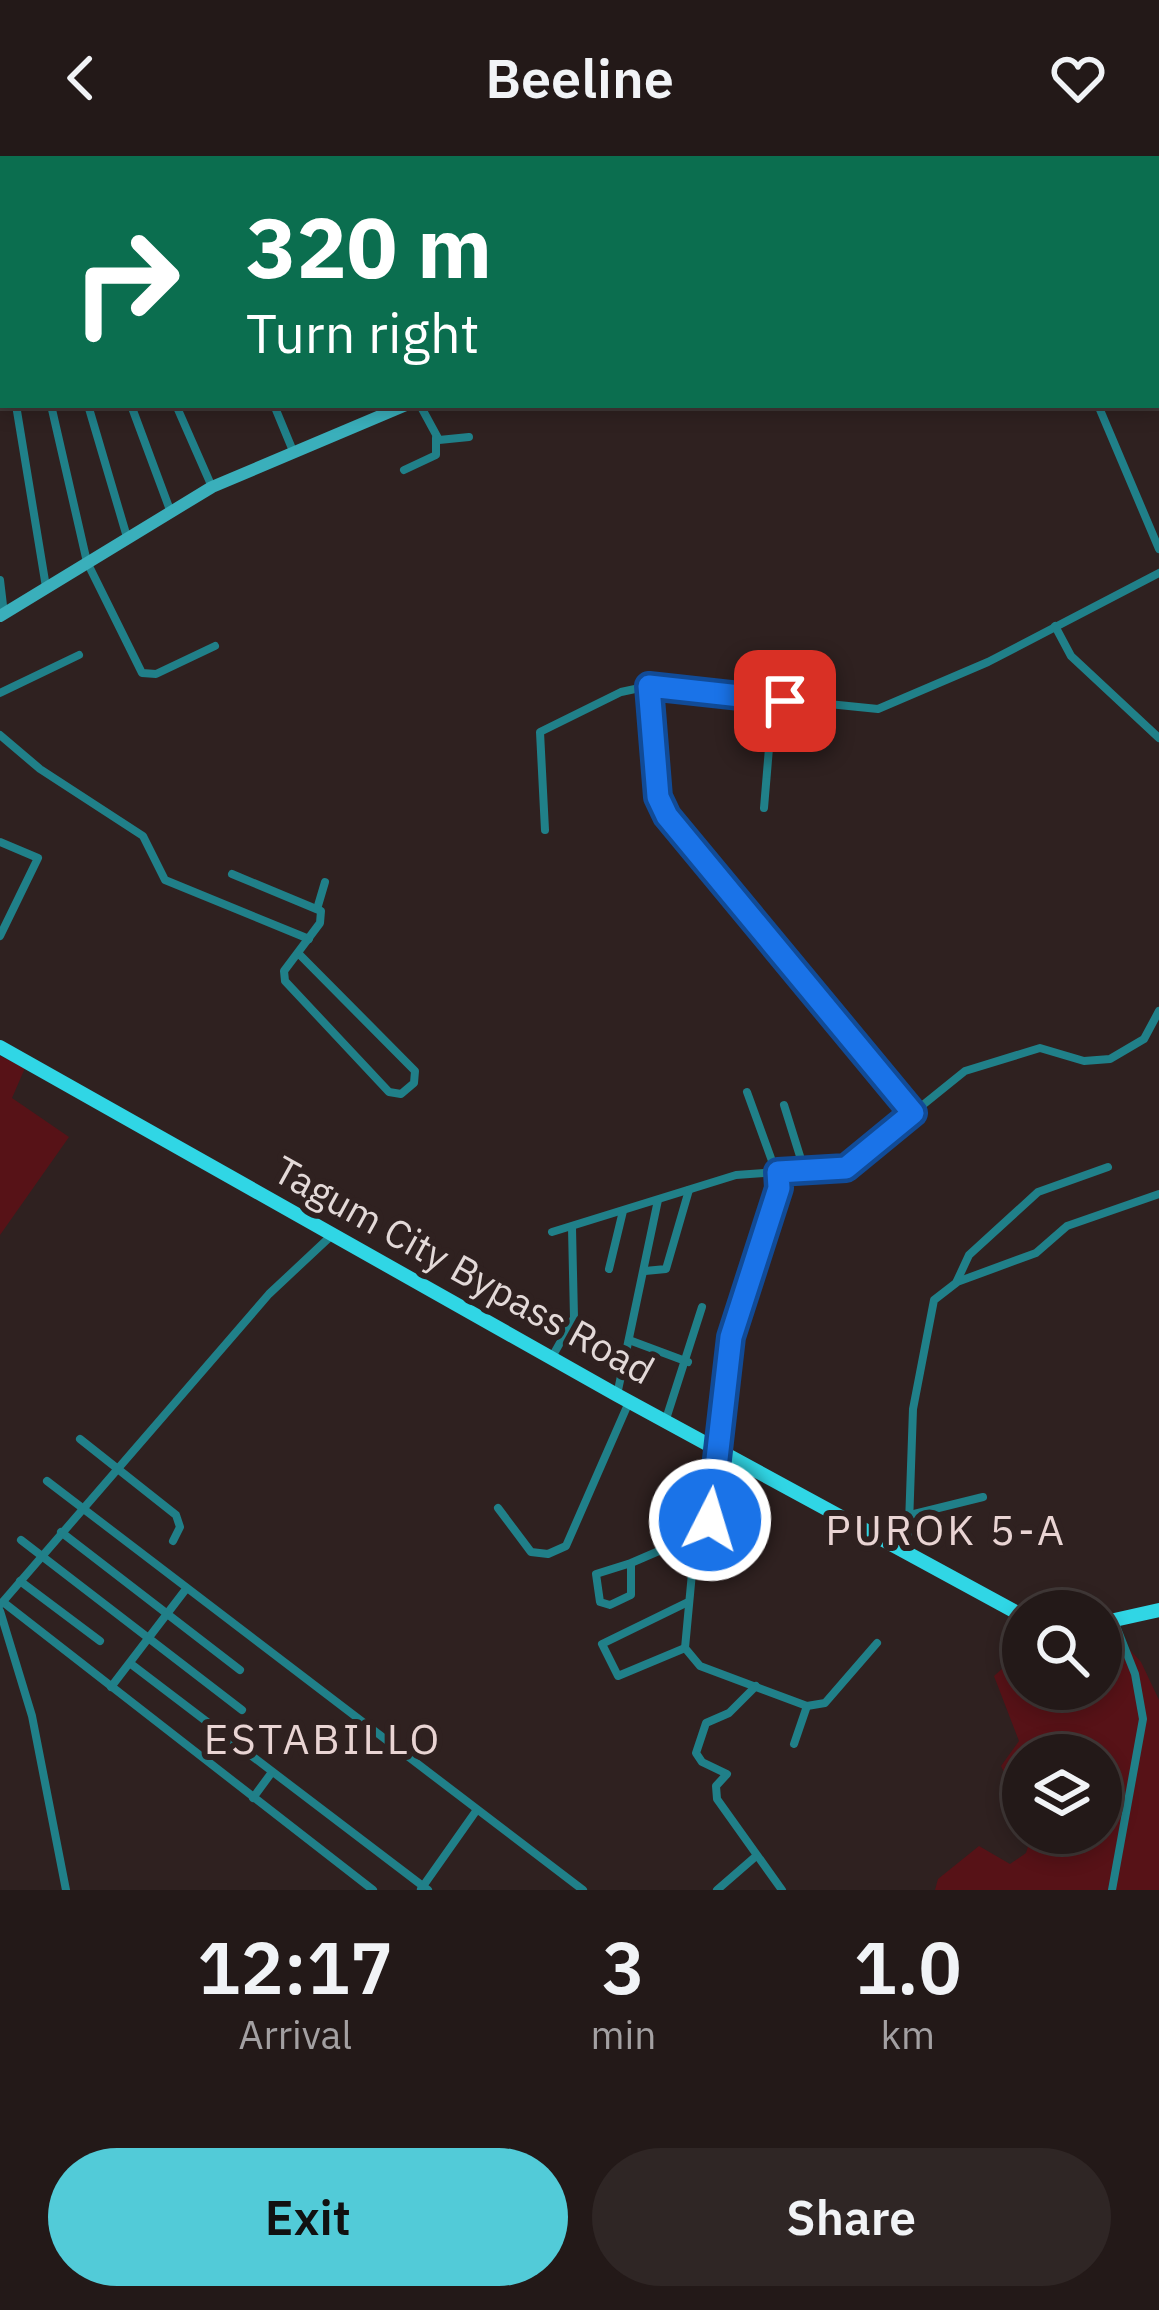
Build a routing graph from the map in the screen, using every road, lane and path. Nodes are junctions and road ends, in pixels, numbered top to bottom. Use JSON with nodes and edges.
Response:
{"nodes":[{"id":1,"x":16,"y":408,"type":"edge"},
{"id":2,"x":52,"y":408,"type":"edge"},
{"id":3,"x":89,"y":408,"type":"edge"},
{"id":4,"x":132,"y":408,"type":"edge"},
{"id":5,"x":177,"y":408,"type":"edge"},
{"id":6,"x":275,"y":408,"type":"edge"},
{"id":7,"x":399,"y":408,"type":"edge"},
{"id":8,"x":421,"y":408,"type":"edge"},
{"id":9,"x":1099,"y":408,"type":"edge"},
{"id":10,"x":469,"y":437,"type":"dead end"},
{"id":11,"x":436,"y":438,"type":"junction"},
{"id":12,"x":292,"y":451,"type":"junction"},
{"id":13,"x":404,"y":470,"type":"dead end"},
{"id":14,"x":212,"y":487,"type":"junction"},
{"id":15,"x":170,"y":510,"type":"junction"},
{"id":16,"x":127,"y":537,"type":"junction"},
{"id":17,"x":1159,"y":549,"type":"edge"},
{"id":18,"x":87,"y":562,"type":"junction"},
{"id":19,"x":1159,"y":573,"type":"edge"},
{"id":20,"x":0,"y":580,"type":"edge"},
{"id":21,"x":46,"y":587,"type":"junction"},
{"id":22,"x":2,"y":615,"type":"edge"},
{"id":23,"x":1055,"y":626,"type":"junction"},
{"id":24,"x":215,"y":646,"type":"dead end"},
{"id":25,"x":79,"y":656,"type":"dead end"},
{"id":26,"x":649,"y":686,"type":"junction"},
{"id":27,"x":0,"y":693,"type":"edge"},
{"id":28,"x":773,"y":700,"type":"junction"},
{"id":29,"x":0,"y":735,"type":"edge"},
{"id":30,"x":1159,"y":738,"type":"edge"},
{"id":31,"x":11,"y":748,"type":"junction"},
{"id":32,"x":0,"y":760,"type":"edge"},
{"id":33,"x":764,"y":808,"type":"dead end"},
{"id":34,"x":545,"y":830,"type":"dead end"},
{"id":35,"x":0,"y":842,"type":"edge"},
{"id":36,"x":232,"y":874,"type":"dead end"},
{"id":37,"x":325,"y":882,"type":"dead end"},
{"id":38,"x":0,"y":907,"type":"edge"},
{"id":39,"x":317,"y":909,"type":"junction"},
{"id":40,"x":12,"y":913,"type":"junction"},
{"id":41,"x":0,"y":936,"type":"edge"},
{"id":42,"x":308,"y":939,"type":"junction"},
{"id":43,"x":299,"y":954,"type":"junction"},
{"id":44,"x":1159,"y":1011,"type":"edge"},
{"id":45,"x":0,"y":1047,"type":"edge"},
{"id":46,"x":747,"y":1092,"type":"dead end"},
{"id":47,"x":784,"y":1105,"type":"dead end"},
{"id":48,"x":913,"y":1113,"type":"junction"},
{"id":49,"x":1108,"y":1167,"type":"dead end"},
{"id":50,"x":804,"y":1169,"type":"junction"},
{"id":51,"x":778,"y":1172,"type":"junction"},
{"id":52,"x":689,"y":1189,"type":"junction"},
{"id":53,"x":1159,"y":1194,"type":"edge"},
{"id":54,"x":658,"y":1200,"type":"junction"},
{"id":55,"x":623,"y":1210,"type":"junction"},
{"id":56,"x":572,"y":1228,"type":"junction"},
{"id":57,"x":552,"y":1232,"type":"dead end"},
{"id":58,"x":334,"y":1234,"type":"junction"},
{"id":59,"x":609,"y":1269,"type":"dead end"},
{"id":60,"x":645,"y":1271,"type":"junction"},
{"id":61,"x":956,"y":1283,"type":"junction"},
{"id":62,"x":702,"y":1307,"type":"dead end"},
{"id":63,"x":629,"y":1340,"type":"junction"},
{"id":64,"x":552,"y":1357,"type":"junction"},
{"id":65,"x":688,"y":1362,"type":"junction"},
{"id":66,"x":623,"y":1399,"type":"junction"},
{"id":67,"x":665,"y":1421,"type":"junction"},
{"id":68,"x":80,"y":1439,"type":"dead end"},
{"id":69,"x":716,"y":1449,"type":"junction"},
{"id":70,"x":114,"y":1467,"type":"junction"},
{"id":71,"x":47,"y":1481,"type":"dead end"},
{"id":72,"x":983,"y":1497,"type":"dead end"},
{"id":73,"x":80,"y":1508,"type":"junction"},
{"id":74,"x":498,"y":1508,"type":"dead end"},
{"id":75,"x":910,"y":1515,"type":"junction"},
{"id":76,"x":668,"y":1516,"type":"dead end"},
{"id":77,"x":710,"y":1520,"type":"junction"},
{"id":78,"x":705,"y":1531,"type":"junction"},
{"id":79,"x":61,"y":1532,"type":"junction"},
{"id":80,"x":21,"y":1540,"type":"dead end"},
{"id":81,"x":173,"y":1541,"type":"dead end"},
{"id":82,"x":908,"y":1554,"type":"junction"},
{"id":83,"x":40,"y":1557,"type":"junction"},
{"id":84,"x":631,"y":1563,"type":"junction"},
{"id":85,"x":20,"y":1581,"type":"junction"},
{"id":86,"x":186,"y":1589,"type":"junction"},
{"id":87,"x":688,"y":1602,"type":"junction"},
{"id":88,"x":1002,"y":1605,"type":"edge"},
{"id":89,"x":1,"y":1606,"type":"edge"},
{"id":90,"x":1159,"y":1610,"type":"edge"},
{"id":91,"x":169,"y":1614,"type":"junction"},
{"id":92,"x":1122,"y":1619,"type":"edge"},
{"id":93,"x":148,"y":1639,"type":"junction"},
{"id":94,"x":100,"y":1641,"type":"dead end"},
{"id":95,"x":877,"y":1642,"type":"dead end"},
{"id":96,"x":685,"y":1648,"type":"junction"},
{"id":97,"x":1122,"y":1649,"type":"edge"},
{"id":98,"x":131,"y":1664,"type":"junction"},
{"id":99,"x":240,"y":1670,"type":"dead end"},
{"id":100,"x":756,"y":1686,"type":"junction"},
{"id":101,"x":112,"y":1688,"type":"junction"},
{"id":102,"x":807,"y":1706,"type":"junction"},
{"id":103,"x":242,"y":1710,"type":"dead end"},
{"id":104,"x":794,"y":1744,"type":"dead end"},
{"id":105,"x":272,"y":1772,"type":"junction"},
{"id":106,"x":253,"y":1798,"type":"junction"},
{"id":107,"x":476,"y":1811,"type":"junction"},
{"id":108,"x":755,"y":1857,"type":"junction"},
{"id":109,"x":423,"y":1889,"type":"edge"},
{"id":110,"x":66,"y":1890,"type":"edge"},
{"id":111,"x":374,"y":1890,"type":"edge"},
{"id":112,"x":583,"y":1890,"type":"edge"},
{"id":113,"x":717,"y":1890,"type":"edge"},
{"id":114,"x":782,"y":1890,"type":"edge"},
{"id":115,"x":1112,"y":1890,"type":"edge"}],
"edges":[{"from":1,"to":21,"type":"street"},
{"from":2,"to":18,"type":"street"},
{"from":3,"to":16,"type":"street"},
{"from":4,"to":15,"type":"street"},
{"from":5,"to":14,"type":"street"},
{"from":6,"to":12,"type":"street"},
{"from":7,"to":12,"type":"main road"},
{"from":8,"to":11,"type":"street"},
{"from":9,"to":17,"type":"street"},
{"from":10,"to":11,"type":"street"},
{"from":11,"to":13,"type":"street"},
{"from":12,"to":14,"type":"main road"},
{"from":14,"to":15,"type":"main road"},
{"from":15,"to":16,"type":"main road"},
{"from":16,"to":18,"type":"main road"},
{"from":18,"to":21,"type":"main road"},
{"from":18,"to":24,"type":"street"},
{"from":19,"to":23,"type":"street"},
{"from":20,"to":22,"type":"street"},
{"from":21,"to":22,"type":"main road"},
{"from":23,"to":28,"type":"street"},
{"from":23,"to":30,"type":"street"},
{"from":25,"to":27,"type":"street"},
{"from":26,"to":28,"type":"street"},
{"from":26,"to":34,"type":"street"},
{"from":26,"to":48,"type":"street"},
{"from":28,"to":33,"type":"street"},
{"from":29,"to":31,"type":"street"},
{"from":31,"to":32,"type":"street"},
{"from":31,"to":42,"type":"street"},
{"from":35,"to":40,"type":"street"},
{"from":36,"to":39,"type":"street"},
{"from":37,"to":39,"type":"street"},
{"from":38,"to":40,"type":"street"},
{"from":39,"to":42,"type":"street"},
{"from":40,"to":41,"type":"street"},
{"from":42,"to":43,"type":"street"},
{"from":43,"to":43,"type":"street"},
{"from":44,"to":48,"type":"street"},
{"from":45,"to":58,"type":"main road","name":"Tagum City Bypass Road"},
{"from":46,"to":51,"type":"street"},
{"from":47,"to":50,"type":"street"},
{"from":48,"to":50,"type":"street"},
{"from":49,"to":61,"type":"street"},
{"from":50,"to":51,"type":"street"},
{"from":51,"to":52,"type":"street"},
{"from":51,"to":69,"type":"street"},
{"from":52,"to":54,"type":"street"},
{"from":52,"to":60,"type":"street"},
{"from":53,"to":61,"type":"street"},
{"from":54,"to":55,"type":"street"},
{"from":54,"to":60,"type":"street"},
{"from":55,"to":56,"type":"street"},
{"from":55,"to":59,"type":"street"},
{"from":56,"to":57,"type":"street"},
{"from":56,"to":64,"type":"street"},
{"from":58,"to":64,"type":"main road","name":"Tagum City Bypass Road"},
{"from":58,"to":70,"type":"street"},
{"from":60,"to":63,"type":"street"},
{"from":61,"to":75,"type":"street"},
{"from":62,"to":65,"type":"street"},
{"from":63,"to":65,"type":"street"},
{"from":63,"to":66,"type":"street"},
{"from":64,"to":66,"type":"main road","name":"Tagum City Bypass Road"},
{"from":65,"to":67,"type":"street"},
{"from":66,"to":67,"type":"main road","name":"Tagum City Bypass Road"},
{"from":66,"to":74,"type":"street"},
{"from":67,"to":69,"type":"main road","name":"Tagum City Bypass Road"},
{"from":68,"to":70,"type":"street"},
{"from":69,"to":77,"type":"street"},
{"from":69,"to":82,"type":"main road","name":"Tagum City Bypass Road"},
{"from":70,"to":73,"type":"street"},
{"from":70,"to":81,"type":"street"},
{"from":71,"to":73,"type":"street"},
{"from":72,"to":75,"type":"street"},
{"from":73,"to":79,"type":"street"},
{"from":73,"to":86,"type":"street"},
{"from":75,"to":82,"type":"street"},
{"from":76,"to":77,"type":"street"},
{"from":77,"to":78,"type":"street"},
{"from":78,"to":84,"type":"street"},
{"from":78,"to":87,"type":"street"},
{"from":79,"to":83,"type":"street"},
{"from":79,"to":91,"type":"street"},
{"from":80,"to":83,"type":"street"},
{"from":82,"to":88,"type":"main road","name":"Tagum City Bypass Road"},
{"from":83,"to":85,"type":"street"},
{"from":83,"to":93,"type":"street"},
{"from":84,"to":84,"type":"street"},
{"from":85,"to":89,"type":"street"},
{"from":85,"to":94,"type":"street"},
{"from":86,"to":91,"type":"street"},
{"from":86,"to":107,"type":"street"},
{"from":87,"to":96,"type":"street"},
{"from":87,"to":96,"type":"street"},
{"from":89,"to":101,"type":"street"},
{"from":89,"to":110,"type":"street"},
{"from":90,"to":92,"type":"main road"},
{"from":91,"to":93,"type":"street"},
{"from":91,"to":99,"type":"street"},
{"from":93,"to":98,"type":"street"},
{"from":93,"to":103,"type":"street"},
{"from":95,"to":102,"type":"street"},
{"from":96,"to":100,"type":"street"},
{"from":97,"to":115,"type":"street"},
{"from":98,"to":101,"type":"street"},
{"from":98,"to":105,"type":"street"},
{"from":100,"to":102,"type":"street"},
{"from":100,"to":108,"type":"street"},
{"from":101,"to":106,"type":"street"},
{"from":102,"to":104,"type":"street"},
{"from":105,"to":106,"type":"street"},
{"from":105,"to":109,"type":"street"},
{"from":106,"to":111,"type":"street"},
{"from":107,"to":109,"type":"street"},
{"from":107,"to":112,"type":"street"},
{"from":108,"to":113,"type":"street"},
{"from":108,"to":114,"type":"street"}]}
